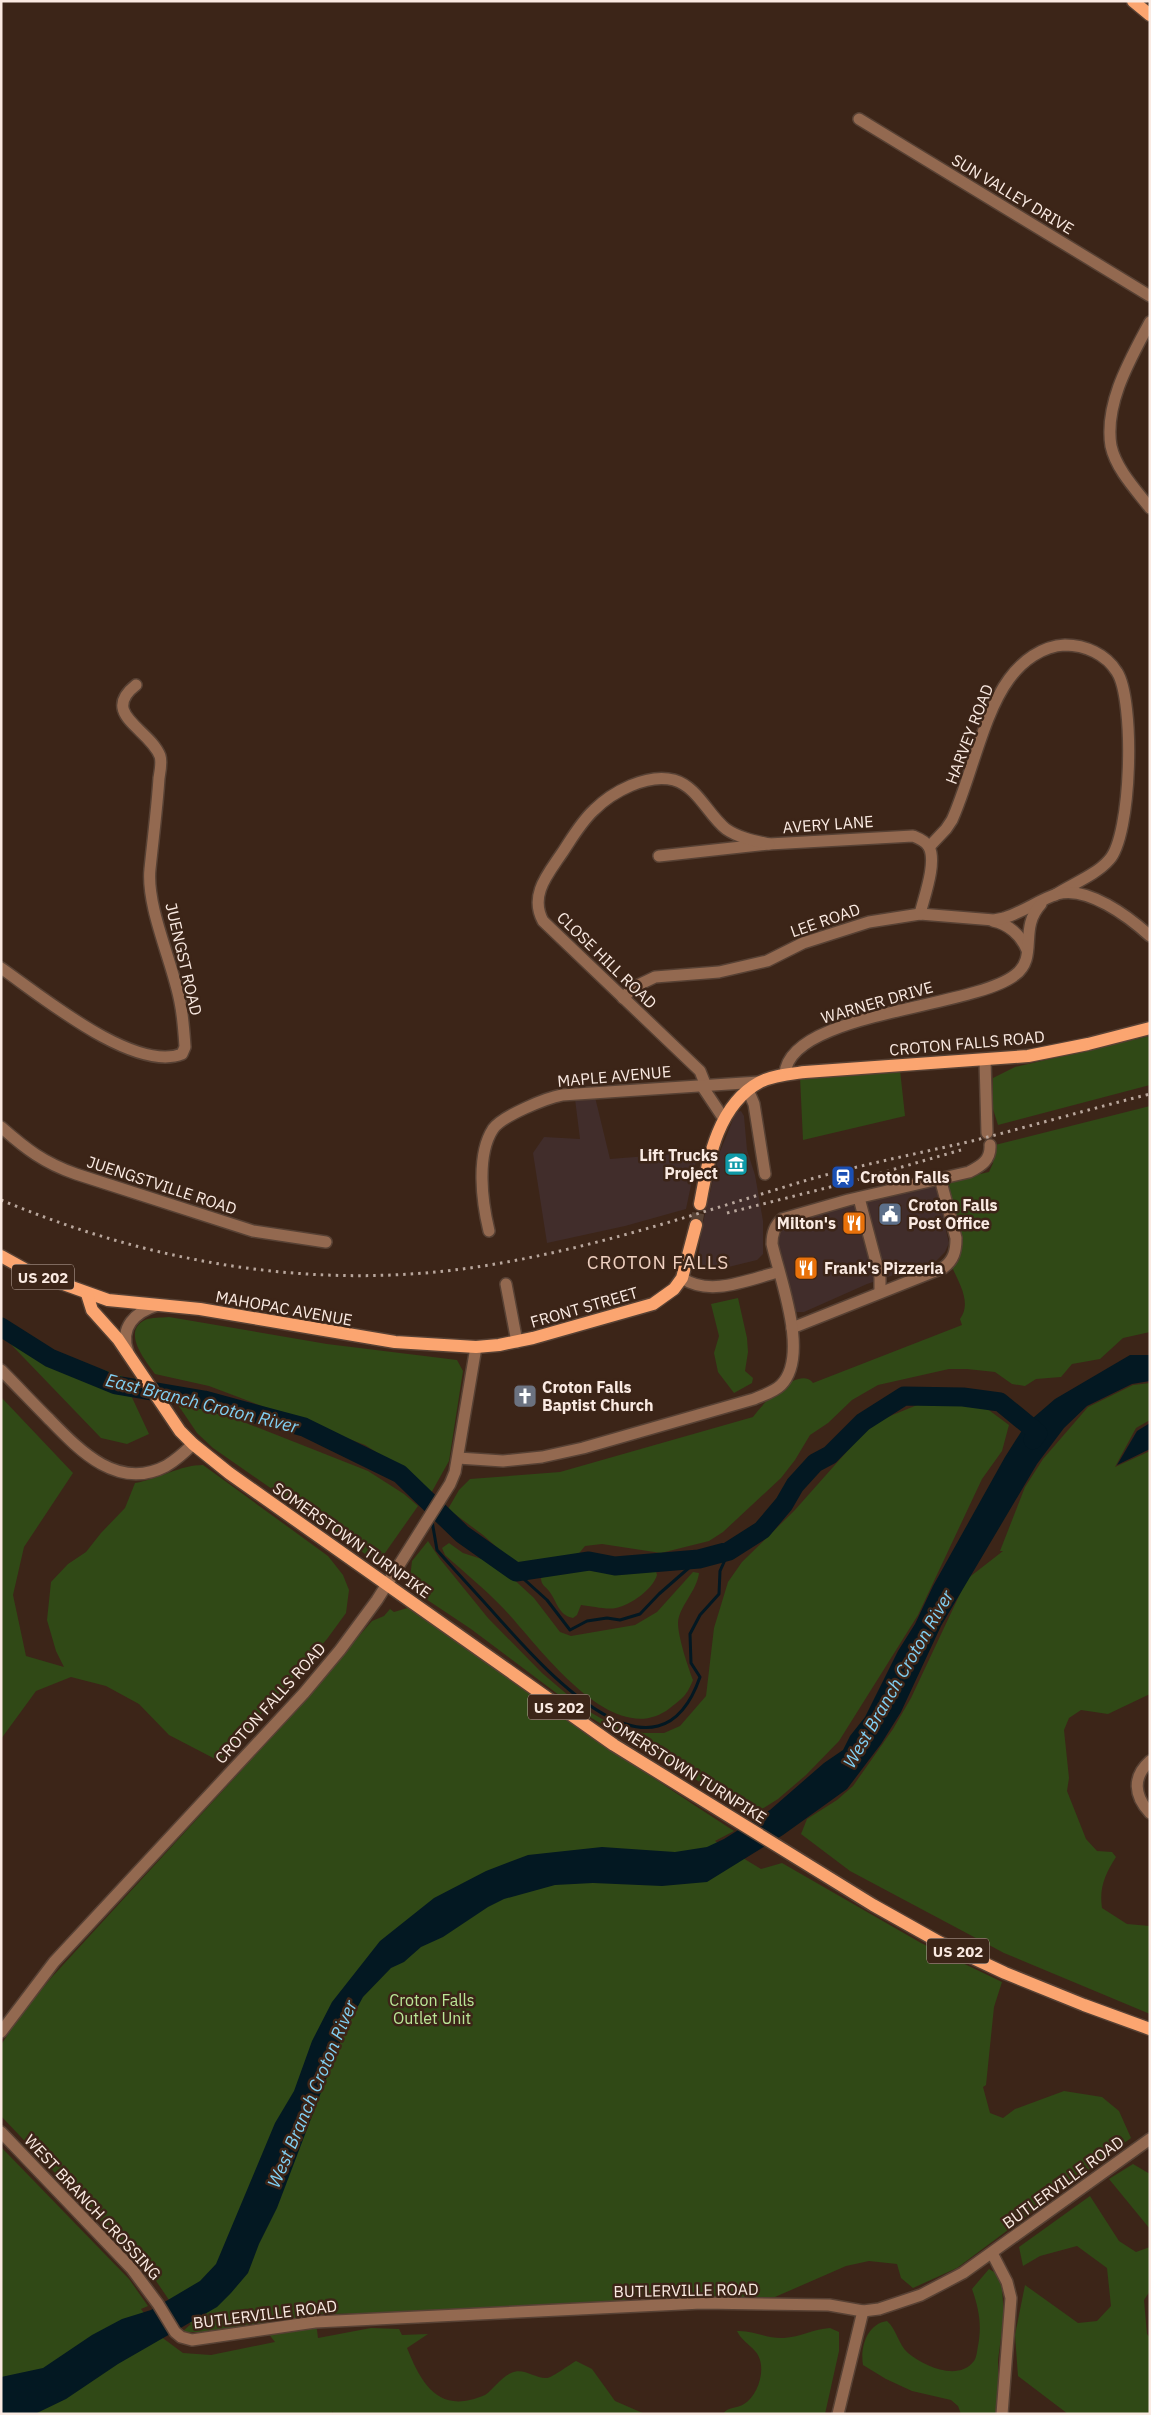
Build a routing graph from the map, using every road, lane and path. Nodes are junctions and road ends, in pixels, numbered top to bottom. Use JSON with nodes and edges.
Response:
{"nodes":[{"id":1,"x":1133,"y":1,"type":"edge"},
{"id":2,"x":1150,"y":14,"type":"edge"},
{"id":3,"x":860,"y":119,"type":"dead end"},
{"id":4,"x":1150,"y":296,"type":"edge"},
{"id":5,"x":1150,"y":322,"type":"edge"},
{"id":6,"x":1150,"y":508,"type":"edge"},
{"id":7,"x":136,"y":685,"type":"dead end"},
{"id":8,"x":769,"y":844,"type":"junction"},
{"id":9,"x":928,"y":847,"type":"junction"},
{"id":10,"x":658,"y":856,"type":"dead end"},
{"id":11,"x":1055,"y":895,"type":"junction"},
{"id":12,"x":1044,"y":901,"type":"junction"},
{"id":13,"x":920,"y":914,"type":"junction"},
{"id":14,"x":984,"y":919,"type":"junction"},
{"id":15,"x":1150,"y":936,"type":"edge"},
{"id":16,"x":1028,"y":954,"type":"junction"},
{"id":17,"x":1,"y":968,"type":"edge"},
{"id":18,"x":623,"y":998,"type":"junction"},
{"id":19,"x":1150,"y":1028,"type":"edge"},
{"id":20,"x":985,"y":1060,"type":"junction"},
{"id":21,"x":785,"y":1074,"type":"junction"},
{"id":22,"x":759,"y":1082,"type":"junction"},
{"id":23,"x":702,"y":1086,"type":"junction"},
{"id":24,"x":748,"y":1090,"type":"junction"},
{"id":25,"x":724,"y":1119,"type":"junction"},
{"id":26,"x":1,"y":1127,"type":"edge"},
{"id":27,"x":987,"y":1133,"type":"dead end"},
{"id":28,"x":990,"y":1146,"type":"dead end"},
{"id":29,"x":766,"y":1174,"type":"dead end"},
{"id":30,"x":940,"y":1178,"type":"junction"},
{"id":31,"x":859,"y":1198,"type":"junction"},
{"id":32,"x":700,"y":1204,"type":"tunnel mouth"},
{"id":33,"x":696,"y":1225,"type":"tunnel mouth"},
{"id":34,"x":489,"y":1231,"type":"dead end"},
{"id":35,"x":326,"y":1242,"type":"dead end"},
{"id":36,"x":1,"y":1256,"type":"edge"},
{"id":37,"x":778,"y":1272,"type":"junction"},
{"id":38,"x":682,"y":1278,"type":"junction"},
{"id":39,"x":506,"y":1284,"type":"dead end"},
{"id":40,"x":880,"y":1292,"type":"junction"},
{"id":41,"x":86,"y":1294,"type":"junction"},
{"id":42,"x":158,"y":1306,"type":"junction"},
{"id":43,"x":792,"y":1328,"type":"junction"},
{"id":44,"x":517,"y":1342,"type":"junction"},
{"id":45,"x":476,"y":1347,"type":"junction"},
{"id":46,"x":132,"y":1359,"type":"junction"},
{"id":47,"x":1,"y":1370,"type":"edge"},
{"id":48,"x":193,"y":1444,"type":"junction"},
{"id":49,"x":458,"y":1458,"type":"junction"},
{"id":50,"x":386,"y":1584,"type":"junction"},
{"id":51,"x":1150,"y":1761,"type":"edge"},
{"id":52,"x":1150,"y":1813,"type":"edge"},
{"id":53,"x":1150,"y":2029,"type":"edge"},
{"id":54,"x":1,"y":2032,"type":"edge"},
{"id":55,"x":1,"y":2132,"type":"edge"},
{"id":56,"x":1150,"y":2139,"type":"edge"},
{"id":57,"x":992,"y":2253,"type":"junction"},
{"id":58,"x":863,"y":2311,"type":"junction"},
{"id":59,"x":176,"y":2332,"type":"joint"},
{"id":60,"x":838,"y":2414,"type":"edge"},
{"id":61,"x":1002,"y":2414,"type":"edge"}],
"edges":[{"from":1,"to":2,"type":"main road"},
{"from":3,"to":4,"type":"street","name":"SUN VALLEY DRIVE"},
{"from":5,"to":6,"type":"street"},
{"from":7,"to":17,"type":"street","name":"JUENGST ROAD"},
{"from":8,"to":9,"type":"street","name":"AVERY LANE"},
{"from":8,"to":10,"type":"street","name":"AVERY LANE"},
{"from":8,"to":18,"type":"street","name":"CLOSE HILL ROAD"},
{"from":9,"to":11,"type":"street","name":"HARVEY ROAD"},
{"from":9,"to":13,"type":"street"},
{"from":11,"to":12,"type":"street","name":"HARVEY ROAD"},
{"from":11,"to":15,"type":"street"},
{"from":12,"to":14,"type":"street","name":"LEE ROAD"},
{"from":12,"to":16,"type":"street"},
{"from":13,"to":14,"type":"street","name":"LEE ROAD"},
{"from":13,"to":18,"type":"street","name":"LEE ROAD"},
{"from":14,"to":16,"type":"street"},
{"from":16,"to":21,"type":"street","name":"WARNER DRIVE"},
{"from":18,"to":23,"type":"street","name":"CLOSE HILL ROAD"},
{"from":19,"to":20,"type":"main road","name":"CROTON FALLS ROAD"},
{"from":20,"to":21,"type":"main road","name":"CROTON FALLS ROAD"},
{"from":20,"to":27,"type":"street"},
{"from":21,"to":22,"type":"main road"},
{"from":22,"to":23,"type":"street","name":"MAPLE AVENUE"},
{"from":22,"to":24,"type":"main road"},
{"from":23,"to":25,"type":"street","name":"CLOSE HILL ROAD"},
{"from":23,"to":34,"type":"street","name":"MAPLE AVENUE"},
{"from":24,"to":25,"type":"main road"},
{"from":24,"to":29,"type":"street"},
{"from":25,"to":32,"type":"main road"},
{"from":26,"to":35,"type":"street","name":"JUENGSTVILLE ROAD"},
{"from":28,"to":30,"type":"street"},
{"from":30,"to":31,"type":"street"},
{"from":30,"to":40,"type":"street"},
{"from":31,"to":37,"type":"street"},
{"from":31,"to":40,"type":"street"},
{"from":33,"to":38,"type":"main road"},
{"from":36,"to":41,"type":"main road","number":"US 202"},
{"from":37,"to":38,"type":"street"},
{"from":37,"to":43,"type":"street"},
{"from":38,"to":44,"type":"main road","name":"FRONT STREET"},
{"from":39,"to":44,"type":"street"},
{"from":40,"to":43,"type":"street"},
{"from":41,"to":42,"type":"main road","name":"MAHOPAC AVENUE"},
{"from":41,"to":46,"type":"main road","name":"SOMERSTOWN TURNPIKE","number":"US 202"},
{"from":42,"to":45,"type":"main road","name":"MAHOPAC AVENUE"},
{"from":42,"to":46,"type":"street"},
{"from":43,"to":49,"type":"street"},
{"from":44,"to":45,"type":"main road","name":"FRONT STREET"},
{"from":45,"to":49,"type":"street","name":"CROTON FALLS ROAD"},
{"from":46,"to":48,"type":"main road","name":"SOMERSTOWN TURNPIKE","number":"US 202"},
{"from":47,"to":48,"type":"street"},
{"from":48,"to":50,"type":"main road","name":"SOMERSTOWN TURNPIKE","number":"US 202"},
{"from":49,"to":50,"type":"street","name":"CROTON FALLS ROAD"},
{"from":50,"to":53,"type":"main road","name":"SOMERSTOWN TURNPIKE","number":"US 202"},
{"from":50,"to":54,"type":"street","name":"CROTON FALLS ROAD"},
{"from":51,"to":52,"type":"street"},
{"from":55,"to":59,"type":"street","name":"WEST BRANCH CROSSING"},
{"from":56,"to":57,"type":"street","name":"BUTLERVILLE ROAD"},
{"from":57,"to":58,"type":"street","name":"BUTLERVILLE ROAD"},
{"from":57,"to":61,"type":"street"},
{"from":58,"to":59,"type":"street","name":"BUTLERVILLE ROAD"},
{"from":58,"to":60,"type":"street"}]}
